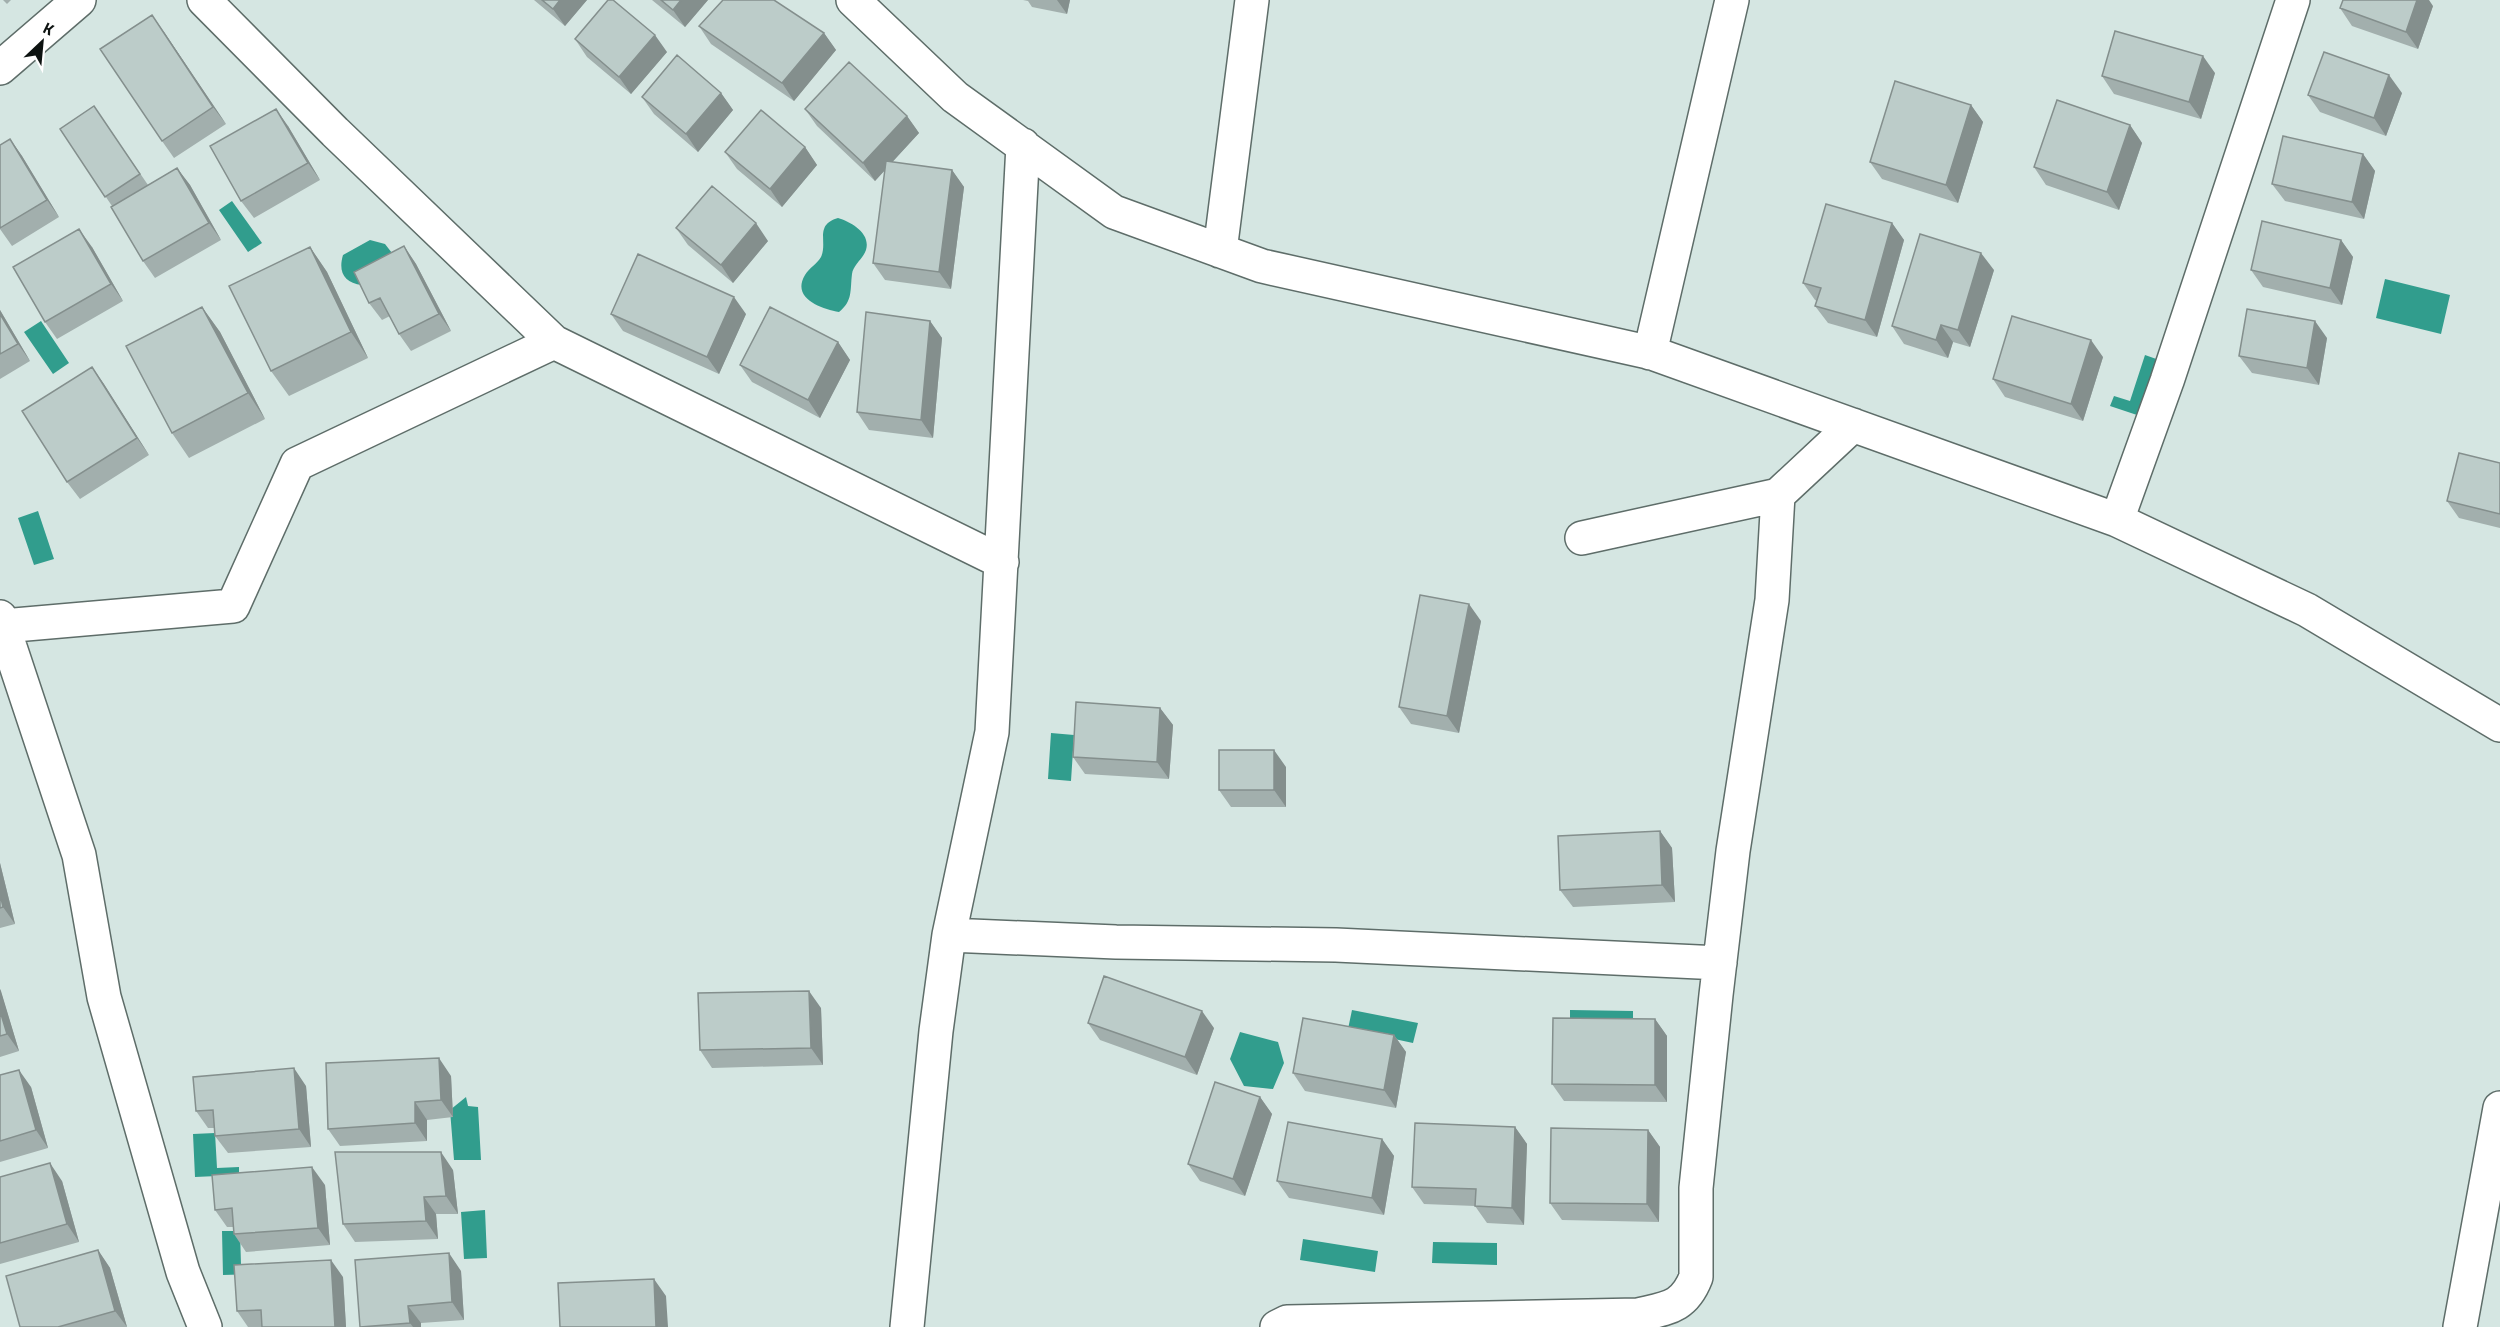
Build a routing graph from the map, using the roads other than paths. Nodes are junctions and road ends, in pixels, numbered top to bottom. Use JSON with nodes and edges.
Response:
{"nodes":[{"id":1,"x":79,"y":0,"type":"edge"},
{"id":2,"x":204,"y":0,"type":"edge"},
{"id":3,"x":853,"y":0,"type":"edge"},
{"id":4,"x":1252,"y":0,"type":"edge"},
{"id":5,"x":1732,"y":0,"type":"edge"},
{"id":6,"x":2293,"y":0,"type":"edge"},
{"id":7,"x":0,"y":68,"type":"edge"},
{"id":8,"x":1023,"y":146,"type":"junction"},
{"id":9,"x":1220,"y":250,"type":"junction"},
{"id":10,"x":554,"y":342,"type":"junction"},
{"id":11,"x":1650,"y":353,"type":"junction"},
{"id":12,"x":1852,"y":425,"type":"junction"},
{"id":13,"x":1778,"y":495,"type":"junction"},
{"id":14,"x":2117,"y":520,"type":"junction"},
{"id":15,"x":1582,"y":538,"type":"dead end"},
{"id":16,"x":1002,"y":562,"type":"junction"},
{"id":17,"x":2,"y":621,"type":"edge"},
{"id":18,"x":2500,"y":725,"type":"edge"},
{"id":19,"x":949,"y":935,"type":"junction"},
{"id":20,"x":1720,"y":963,"type":"junction"},
{"id":21,"x":2500,"y":1108,"type":"edge"},
{"id":22,"x":205,"y":1327,"type":"edge"},
{"id":23,"x":907,"y":1327,"type":"edge"},
{"id":24,"x":1277,"y":1327,"type":"edge"},
{"id":25,"x":2460,"y":1327,"type":"edge"}],
"edges":[{"from":1,"to":7,"type":"street"},
{"from":2,"to":10,"type":"street"},
{"from":3,"to":8,"type":"street"},
{"from":4,"to":9,"type":"street"},
{"from":5,"to":11,"type":"street"},
{"from":6,"to":14,"type":"street"},
{"from":8,"to":9,"type":"street"},
{"from":8,"to":16,"type":"street"},
{"from":9,"to":11,"type":"street"},
{"from":10,"to":16,"type":"street"},
{"from":10,"to":17,"type":"street"},
{"from":11,"to":12,"type":"street"},
{"from":12,"to":13,"type":"street"},
{"from":12,"to":14,"type":"street"},
{"from":13,"to":15,"type":"street"},
{"from":13,"to":20,"type":"street"},
{"from":14,"to":18,"type":"street"},
{"from":16,"to":19,"type":"street"},
{"from":17,"to":22,"type":"street"},
{"from":19,"to":20,"type":"street"},
{"from":19,"to":23,"type":"street"},
{"from":20,"to":24,"type":"street"},
{"from":21,"to":25,"type":"street"}]}
